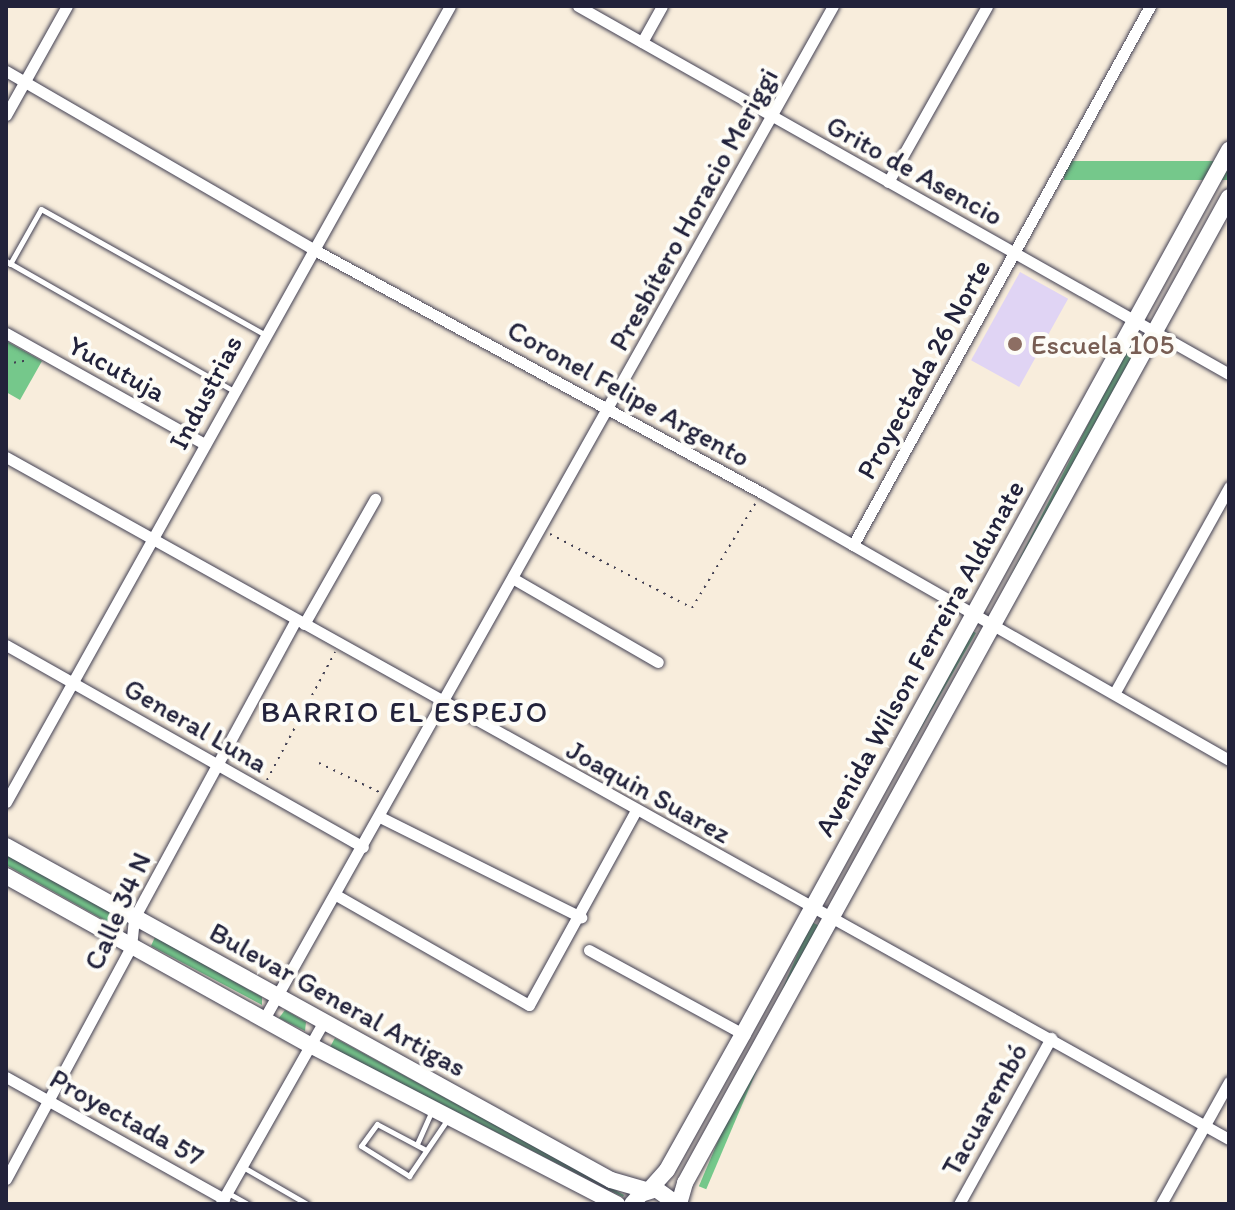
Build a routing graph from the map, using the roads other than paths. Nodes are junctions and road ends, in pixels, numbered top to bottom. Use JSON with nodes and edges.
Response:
{"nodes":[{"id":1,"x":67,"y":6,"type":"edge"},
{"id":2,"x":450,"y":6,"type":"edge"},
{"id":3,"x":578,"y":6,"type":"edge"},
{"id":4,"x":662,"y":6,"type":"edge"},
{"id":5,"x":833,"y":6,"type":"edge"},
{"id":6,"x":987,"y":6,"type":"edge"},
{"id":7,"x":1150,"y":6,"type":"edge"},
{"id":8,"x":642,"y":42,"type":"junction"},
{"id":9,"x":6,"y":71,"type":"edge"},
{"id":10,"x":25,"y":81,"type":"junction"},
{"id":11,"x":6,"y":115,"type":"edge"},
{"id":12,"x":771,"y":117,"type":"junction"},
{"id":13,"x":1229,"y":150,"type":"edge"},
{"id":14,"x":888,"y":182,"type":"junction"},
{"id":15,"x":1229,"y":197,"type":"edge"},
{"id":16,"x":311,"y":248,"type":"junction"},
{"id":17,"x":1014,"y":253,"type":"junction"},
{"id":18,"x":8,"y":263,"type":"edge"},
{"id":19,"x":1135,"y":322,"type":"junction"},
{"id":20,"x":6,"y":333,"type":"edge"},
{"id":21,"x":1155,"y":333,"type":"junction"},
{"id":22,"x":264,"y":334,"type":"junction"},
{"id":23,"x":1229,"y":374,"type":"edge"},
{"id":24,"x":232,"y":390,"type":"junction"},
{"id":25,"x":609,"y":410,"type":"junction"},
{"id":26,"x":205,"y":444,"type":"junction"},
{"id":27,"x":6,"y":457,"type":"edge"},
{"id":28,"x":1229,"y":487,"type":"edge"},
{"id":29,"x":375,"y":499,"type":"dead end"},
{"id":30,"x":154,"y":540,"type":"junction"},
{"id":31,"x":853,"y":545,"type":"junction"},
{"id":32,"x":514,"y":579,"type":"junction"},
{"id":33,"x":972,"y":613,"type":"junction"},
{"id":34,"x":300,"y":622,"type":"junction"},
{"id":35,"x":992,"y":625,"type":"junction"},
{"id":36,"x":6,"y":645,"type":"edge"},
{"id":37,"x":658,"y":662,"type":"dead end"},
{"id":38,"x":73,"y":683,"type":"junction"},
{"id":39,"x":1115,"y":692,"type":"junction"},
{"id":40,"x":445,"y":703,"type":"junction"},
{"id":41,"x":1229,"y":760,"type":"edge"},
{"id":42,"x":218,"y":765,"type":"junction"},
{"id":43,"x":6,"y":802,"type":"edge"},
{"id":44,"x":635,"y":812,"type":"junction"},
{"id":45,"x":380,"y":817,"type":"junction"},
{"id":46,"x":6,"y":846,"type":"edge"},
{"id":47,"x":363,"y":847,"type":"junction"},
{"id":48,"x":6,"y":876,"type":"edge"},
{"id":49,"x":336,"y":895,"type":"junction"},
{"id":50,"x":812,"y":907,"type":"junction"},
{"id":51,"x":581,"y":917,"type":"junction"},
{"id":52,"x":134,"y":918,"type":"junction"},
{"id":53,"x":832,"y":918,"type":"junction"},
{"id":54,"x":131,"y":947,"type":"junction"},
{"id":55,"x":589,"y":950,"type":"dead end"},
{"id":56,"x":278,"y":996,"type":"junction"},
{"id":57,"x":264,"y":1019,"type":"junction"},
{"id":58,"x":324,"y":1021,"type":"junction"},
{"id":59,"x":743,"y":1034,"type":"junction"},
{"id":60,"x":1051,"y":1038,"type":"junction"},
{"id":61,"x":310,"y":1045,"type":"junction"},
{"id":62,"x":6,"y":1077,"type":"edge"},
{"id":63,"x":1229,"y":1082,"type":"edge"},
{"id":64,"x":48,"y":1100,"type":"junction"},
{"id":65,"x":433,"y":1108,"type":"junction"},
{"id":66,"x":450,"y":1117,"type":"junction"},
{"id":67,"x":1205,"y":1125,"type":"junction"},
{"id":68,"x":1229,"y":1139,"type":"edge"},
{"id":69,"x":417,"y":1144,"type":"junction"},
{"id":70,"x":424,"y":1149,"type":"junction"},
{"id":71,"x":242,"y":1167,"type":"junction"},
{"id":72,"x":6,"y":1179,"type":"edge"},
{"id":73,"x":649,"y":1190,"type":"junction"},
{"id":74,"x":224,"y":1198,"type":"edge"},
{"id":75,"x":248,"y":1204,"type":"edge"},
{"id":76,"x":307,"y":1204,"type":"edge"},
{"id":77,"x":617,"y":1204,"type":"edge"},
{"id":78,"x":632,"y":1204,"type":"edge"},
{"id":79,"x":678,"y":1204,"type":"edge"},
{"id":80,"x":959,"y":1204,"type":"edge"},
{"id":81,"x":1161,"y":1204,"type":"edge"}],
"edges":[{"from":1,"to":10,"type":"street"},
{"from":2,"to":16,"type":"street","name":"Industrias"},
{"from":3,"to":8,"type":"street","name":"Grito de Asencio"},
{"from":4,"to":8,"type":"street"},
{"from":5,"to":12,"type":"street","name":"Presbítero Horacio Meriggi"},
{"from":6,"to":14,"type":"street"},
{"from":7,"to":17,"type":"street","name":"Proyectada 26 Norte"},
{"from":8,"to":12,"type":"street","name":"Grito de Asencio"},
{"from":9,"to":10,"type":"street","name":"Coronel Felipe Argento"},
{"from":10,"to":11,"type":"street"},
{"from":10,"to":16,"type":"street","name":"Coronel Felipe Argento"},
{"from":12,"to":14,"type":"street","name":"Grito de Asencio"},
{"from":12,"to":25,"type":"street","name":"Presbítero Horacio Meriggi"},
{"from":13,"to":19,"type":"street","name":"Avenida Wilson Ferreira Aldunate"},
{"from":14,"to":17,"type":"street","name":"Grito de Asencio"},
{"from":15,"to":21,"type":"street","name":"Avenida Wilson Ferreira Aldunate"},
{"from":16,"to":22,"type":"street","name":"Industrias"},
{"from":16,"to":25,"type":"street","name":"Coronel Felipe Argento"},
{"from":17,"to":19,"type":"street","name":"Grito de Asencio"},
{"from":17,"to":31,"type":"street","name":"Proyectada 26 Norte"},
{"from":18,"to":22,"type":"lane"},
{"from":18,"to":24,"type":"lane"},
{"from":19,"to":21,"type":"street","name":"Grito de Asencio"},
{"from":19,"to":33,"type":"street","name":"Avenida Wilson Ferreira Aldunate"},
{"from":20,"to":26,"type":"street","name":"Yucutuja"},
{"from":21,"to":23,"type":"street","name":"Grito de Asencio"},
{"from":21,"to":35,"type":"street","name":"Avenida Wilson Ferreira Aldunate"},
{"from":22,"to":24,"type":"street","name":"Industrias"},
{"from":24,"to":26,"type":"street","name":"Industrias"},
{"from":25,"to":31,"type":"street","name":"Coronel Felipe Argento"},
{"from":25,"to":32,"type":"street","name":"Presbítero Horacio Meriggi"},
{"from":26,"to":30,"type":"street","name":"Industrias"},
{"from":27,"to":30,"type":"street","name":"Joaquin Suarez"},
{"from":28,"to":39,"type":"street"},
{"from":29,"to":34,"type":"street","name":"Calle 34 N"},
{"from":30,"to":34,"type":"street","name":"Joaquin Suarez"},
{"from":30,"to":38,"type":"street","name":"Industrias"},
{"from":31,"to":33,"type":"street","name":"Coronel Felipe Argento"},
{"from":32,"to":37,"type":"street"},
{"from":32,"to":40,"type":"street","name":"Presbítero Horacio Meriggi"},
{"from":33,"to":35,"type":"street","name":"Coronel Felipe Argento"},
{"from":33,"to":50,"type":"street","name":"Avenida Wilson Ferreira Aldunate"},
{"from":34,"to":40,"type":"street","name":"Joaquin Suarez"},
{"from":34,"to":42,"type":"street","name":"Calle 34 N"},
{"from":35,"to":39,"type":"street","name":"Coronel Felipe Argento"},
{"from":35,"to":53,"type":"street","name":"Avenida Wilson Ferreira Aldunate"},
{"from":36,"to":38,"type":"street","name":"General Luna"},
{"from":38,"to":42,"type":"street","name":"General Luna"},
{"from":38,"to":43,"type":"street","name":"Industrias"},
{"from":39,"to":41,"type":"street","name":"Coronel Felipe Argento"},
{"from":40,"to":44,"type":"street","name":"Joaquin Suarez"},
{"from":40,"to":45,"type":"street","name":"Presbítero Horacio Meriggi"},
{"from":42,"to":47,"type":"street","name":"General Luna"},
{"from":42,"to":52,"type":"street","name":"Calle 34 N"},
{"from":44,"to":50,"type":"street","name":"Joaquin Suarez"},
{"from":44,"to":51,"type":"street"},
{"from":45,"to":47,"type":"street","name":"Presbítero Horacio Meriggi"},
{"from":45,"to":51,"type":"street"},
{"from":46,"to":52,"type":"street","name":"Bulevar General Artigas"},
{"from":47,"to":49,"type":"street","name":"Presbítero Horacio Meriggi"},
{"from":48,"to":54,"type":"street","name":"Bulevar General Artigas"},
{"from":49,"to":51,"type":"street"},
{"from":49,"to":56,"type":"street","name":"Presbítero Horacio Meriggi"},
{"from":50,"to":53,"type":"street","name":"Joaquin Suarez"},
{"from":50,"to":59,"type":"street","name":"Avenida Wilson Ferreira Aldunate"},
{"from":52,"to":54,"type":"street","name":"Calle 34 N"},
{"from":52,"to":56,"type":"street","name":"Bulevar General Artigas"},
{"from":53,"to":60,"type":"street","name":"Joaquin Suarez"},
{"from":53,"to":79,"type":"street","name":"Avenida Wilson Ferreira Aldunate"},
{"from":54,"to":57,"type":"street","name":"Bulevar General Artigas"},
{"from":54,"to":64,"type":"street","name":"Calle 34 N"},
{"from":55,"to":59,"type":"street"},
{"from":56,"to":57,"type":"street","name":"Presbítero Horacio Meriggi"},
{"from":56,"to":58,"type":"street","name":"Bulevar General Artigas"},
{"from":57,"to":61,"type":"street","name":"Bulevar General Artigas"},
{"from":58,"to":61,"type":"street"},
{"from":58,"to":73,"type":"street","name":"Bulevar General Artigas"},
{"from":59,"to":73,"type":"street","name":"Avenida Wilson Ferreira Aldunate"},
{"from":60,"to":67,"type":"street","name":"Joaquin Suarez"},
{"from":60,"to":80,"type":"street","name":"Tacuarembó"},
{"from":61,"to":65,"type":"street","name":"Bulevar General Artigas"},
{"from":61,"to":71,"type":"street"},
{"from":62,"to":64,"type":"street","name":"Proyectada 57"},
{"from":63,"to":67,"type":"street"},
{"from":64,"to":72,"type":"street","name":"Calle 34 N"},
{"from":64,"to":74,"type":"street","name":"Proyectada 57"},
{"from":65,"to":66,"type":"street","name":"Bulevar General Artigas"},
{"from":65,"to":69,"type":"lane"},
{"from":66,"to":70,"type":"lane"},
{"from":66,"to":77,"type":"street","name":"Bulevar General Artigas"},
{"from":67,"to":68,"type":"street","name":"Joaquin Suarez"},
{"from":67,"to":81,"type":"street"},
{"from":69,"to":70,"type":"lane"},
{"from":69,"to":70,"type":"lane"},
{"from":71,"to":74,"type":"street"},
{"from":71,"to":76,"type":"lane"},
{"from":73,"to":78,"type":"street","name":"Avenida Wilson Ferreira Aldunate"},
{"from":73,"to":79,"type":"street","name":"Bulevar General Artigas"},
{"from":74,"to":75,"type":"lane"}]}
